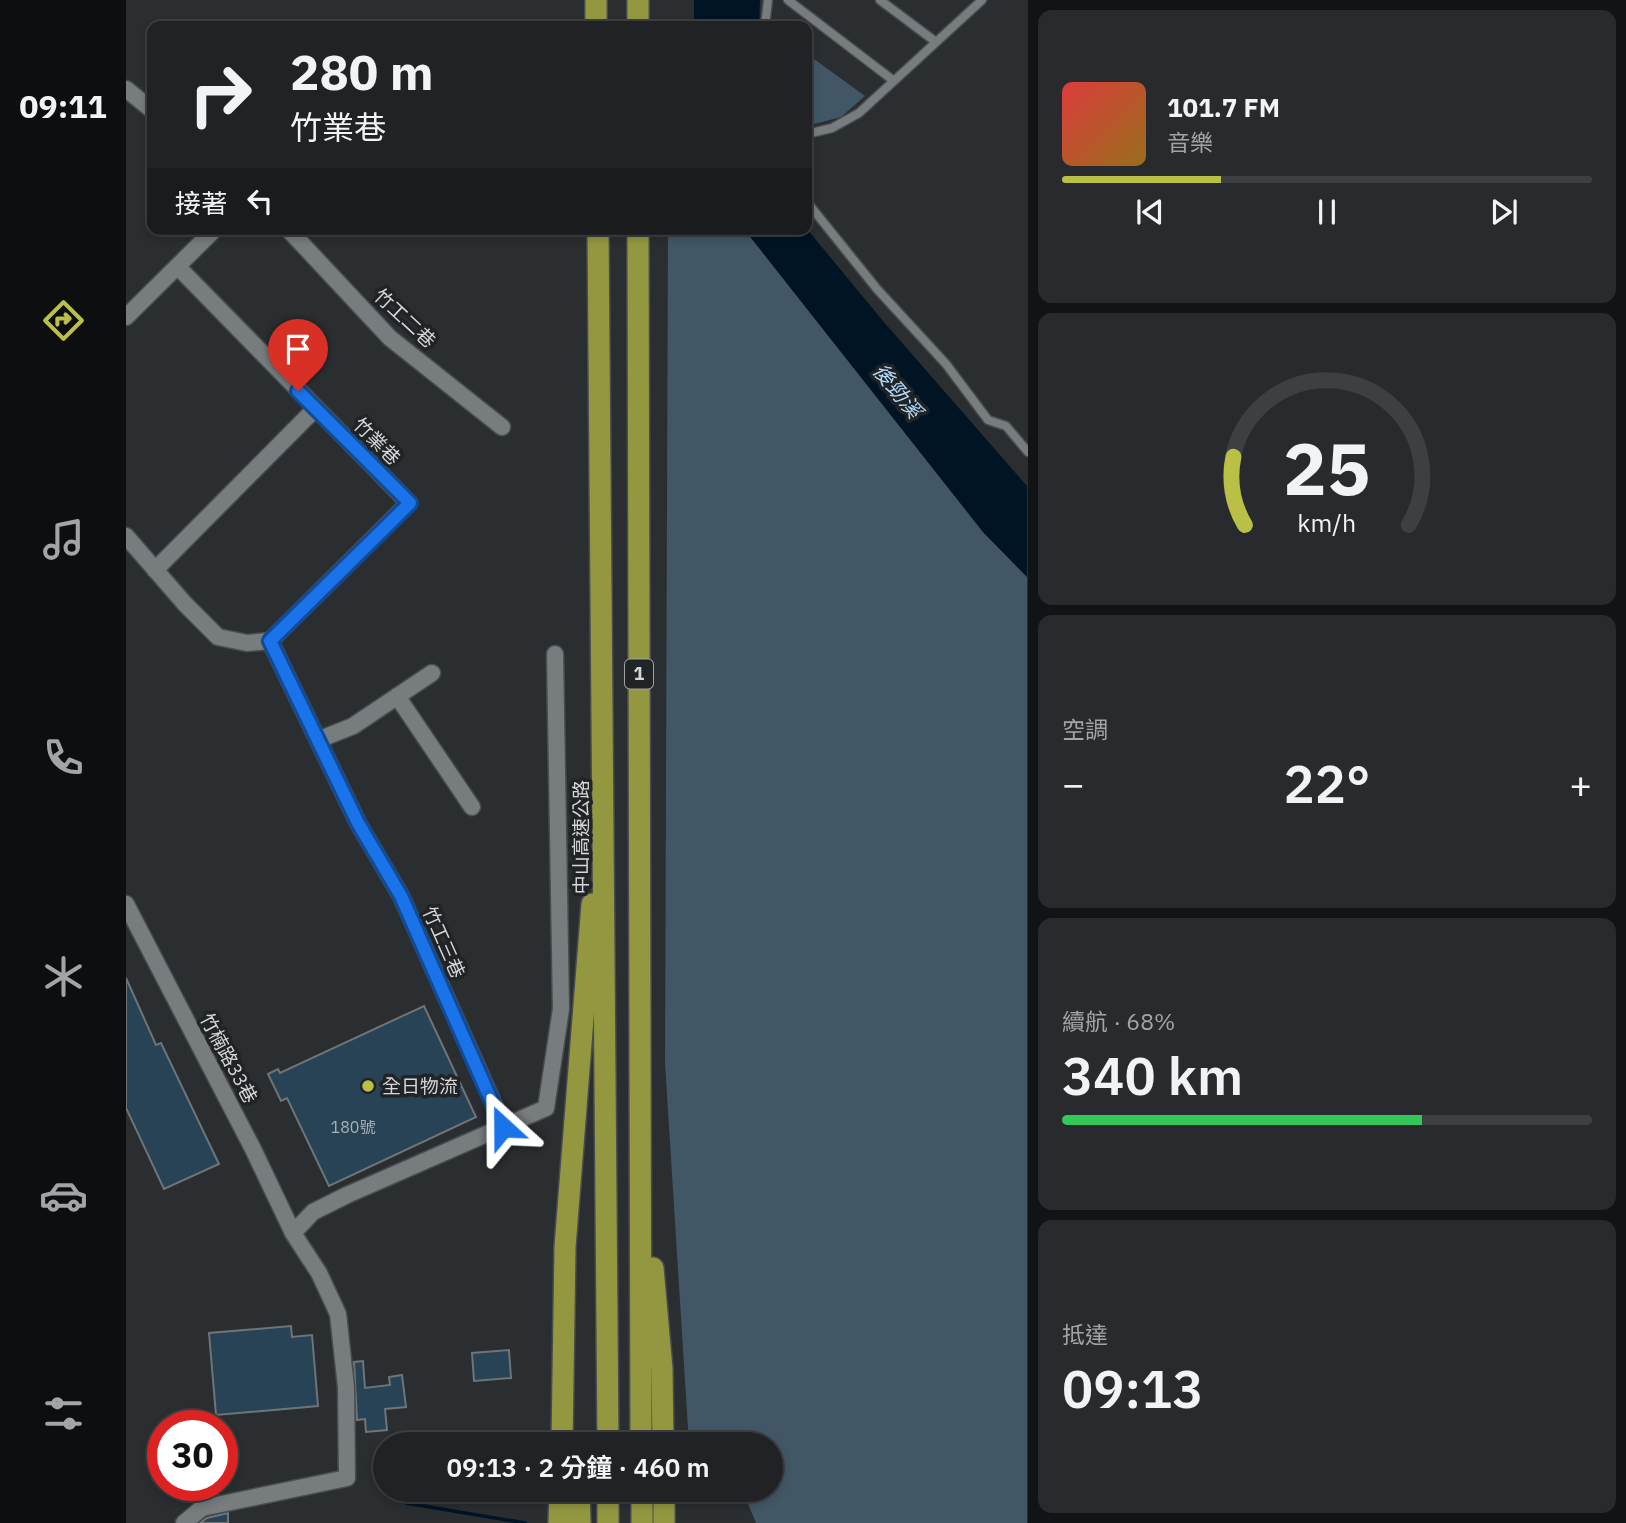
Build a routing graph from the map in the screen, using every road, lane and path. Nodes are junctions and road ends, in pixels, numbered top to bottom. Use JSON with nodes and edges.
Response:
{"nodes":[{"id":1,"x":596,"y":0,"type":"edge"},
{"id":2,"x":638,"y":0,"type":"edge"},
{"id":3,"x":768,"y":0,"type":"edge"},
{"id":4,"x":788,"y":0,"type":"edge"},
{"id":5,"x":880,"y":0,"type":"edge"},
{"id":6,"x":982,"y":0,"type":"edge"},
{"id":7,"x":596,"y":21,"type":"edge"},
{"id":8,"x":638,"y":21,"type":"edge"},
{"id":9,"x":766,"y":21,"type":"edge"},
{"id":10,"x":936,"y":42,"type":"junction"},
{"id":11,"x":894,"y":81,"type":"junction"},
{"id":12,"x":126,"y":89,"type":"edge"},
{"id":13,"x":147,"y":106,"type":"edge"},
{"id":14,"x":812,"y":133,"type":"edge"},
{"id":15,"x":812,"y":208,"type":"edge"},
{"id":16,"x":209,"y":235,"type":"edge"},
{"id":17,"x":294,"y":235,"type":"edge"},
{"id":18,"x":598,"y":235,"type":"edge"},
{"id":19,"x":638,"y":235,"type":"edge"},
{"id":20,"x":178,"y":267,"type":"junction"},
{"id":21,"x":126,"y":317,"type":"edge"},
{"id":22,"x":315,"y":409,"type":"junction"},
{"id":23,"x":502,"y":427,"type":"dead end"},
{"id":24,"x":1027,"y":452,"type":"edge"},
{"id":25,"x":126,"y":536,"type":"edge"},
{"id":26,"x":155,"y":570,"type":"junction"},
{"id":27,"x":270,"y":641,"type":"junction"},
{"id":28,"x":555,"y":654,"type":"dead end"},
{"id":29,"x":432,"y":673,"type":"dead end"},
{"id":30,"x":397,"y":696,"type":"junction"},
{"id":31,"x":603,"y":737,"type":"junction"},
{"id":32,"x":318,"y":740,"type":"junction"},
{"id":33,"x":472,"y":807,"type":"dead end"},
{"id":34,"x":126,"y":904,"type":"edge"},
{"id":35,"x":640,"y":1119,"type":"junction"},
{"id":36,"x":503,"y":1127,"type":"junction"},
{"id":37,"x":293,"y":1233,"type":"junction"},
{"id":38,"x":565,"y":1326,"type":"junction"},
{"id":39,"x":562,"y":1432,"type":"edge"},
{"id":40,"x":575,"y":1432,"type":"edge"},
{"id":41,"x":608,"y":1432,"type":"edge"},
{"id":42,"x":642,"y":1432,"type":"edge"},
{"id":43,"x":663,"y":1432,"type":"edge"},
{"id":44,"x":560,"y":1502,"type":"edge"},
{"id":45,"x":579,"y":1502,"type":"edge"},
{"id":46,"x":608,"y":1502,"type":"edge"},
{"id":47,"x":642,"y":1502,"type":"edge"},
{"id":48,"x":664,"y":1502,"type":"edge"},
{"id":49,"x":184,"y":1523,"type":"edge"},
{"id":50,"x":559,"y":1523,"type":"edge"},
{"id":51,"x":580,"y":1523,"type":"edge"},
{"id":52,"x":608,"y":1523,"type":"edge"},
{"id":53,"x":642,"y":1523,"type":"edge"},
{"id":54,"x":664,"y":1523,"type":"edge"}],
"edges":[{"from":1,"to":7,"type":"highway"},
{"from":2,"to":8,"type":"highway"},
{"from":3,"to":9,"type":"lane"},
{"from":4,"to":11,"type":"lane"},
{"from":5,"to":10,"type":"lane"},
{"from":6,"to":10,"type":"lane"},
{"from":10,"to":11,"type":"lane"},
{"from":11,"to":14,"type":"lane"},
{"from":12,"to":13,"type":"street"},
{"from":15,"to":24,"type":"lane"},
{"from":16,"to":20,"type":"street"},
{"from":17,"to":23,"type":"street","name":"竹工二巷"},
{"from":18,"to":31,"type":"highway","name":"中山高速公路","number":"1"},
{"from":19,"to":35,"type":"highway","number":"1"},
{"from":20,"to":21,"type":"street"},
{"from":20,"to":22,"type":"street","name":"竹業巷"},
{"from":22,"to":26,"type":"street"},
{"from":22,"to":27,"type":"street","name":"竹業巷"},
{"from":25,"to":26,"type":"street"},
{"from":26,"to":27,"type":"street"},
{"from":27,"to":32,"type":"street","name":"竹工三巷"},
{"from":28,"to":36,"type":"street"},
{"from":29,"to":30,"type":"street"},
{"from":30,"to":32,"type":"street"},
{"from":30,"to":33,"type":"street"},
{"from":31,"to":38,"type":"highway"},
{"from":31,"to":41,"type":"highway","name":"中山高速公路","number":"1"},
{"from":32,"to":36,"type":"street","name":"竹工三巷"},
{"from":34,"to":37,"type":"street","name":"竹楠路33巷"},
{"from":35,"to":42,"type":"highway","number":"1"},
{"from":35,"to":43,"type":"highway"},
{"from":36,"to":37,"type":"street"},
{"from":37,"to":49,"type":"street","name":"竹楠路33巷"},
{"from":38,"to":39,"type":"highway"},
{"from":38,"to":40,"type":"highway"},
{"from":44,"to":50,"type":"highway"},
{"from":45,"to":51,"type":"highway"},
{"from":46,"to":52,"type":"highway"},
{"from":47,"to":53,"type":"highway"},
{"from":48,"to":54,"type":"highway"}]}
